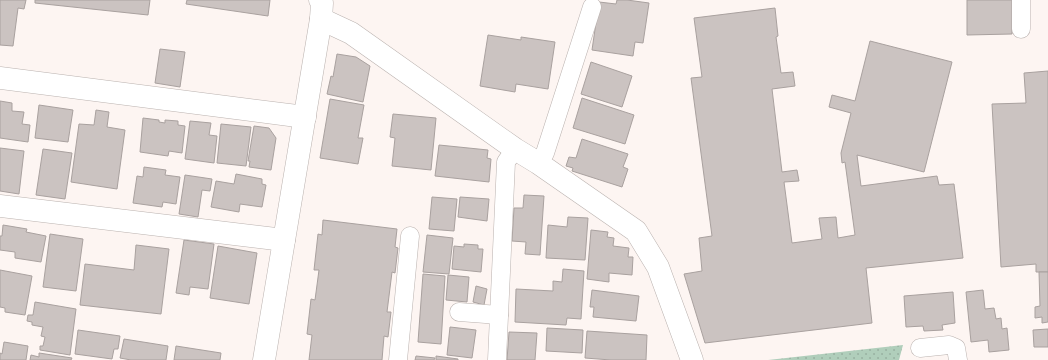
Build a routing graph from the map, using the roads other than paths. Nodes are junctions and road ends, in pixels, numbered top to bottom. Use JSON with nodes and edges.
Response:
{"nodes":[{"id":1,"x":1021,"y":0,"type":"edge"},
{"id":2,"x":592,"y":7,"type":"dead end"},
{"id":3,"x":321,"y":10,"type":"edge"},
{"id":4,"x":1021,"y":29,"type":"dead end"},
{"id":5,"x":0,"y":78,"type":"edge"},
{"id":6,"x":305,"y":117,"type":"junction"},
{"id":7,"x":515,"y":149,"type":"junction"},
{"id":8,"x":538,"y":163,"type":"junction"},
{"id":9,"x":0,"y":206,"type":"edge"},
{"id":10,"x":410,"y":236,"type":"dead end"},
{"id":11,"x":284,"y":240,"type":"junction"},
{"id":12,"x":459,"y":312,"type":"dead end"},
{"id":13,"x":499,"y":315,"type":"junction"},
{"id":14,"x":920,"y":348,"type":"dead end"},
{"id":15,"x":264,"y":360,"type":"edge"},
{"id":16,"x":398,"y":360,"type":"edge"},
{"id":17,"x":497,"y":360,"type":"edge"},
{"id":18,"x":692,"y":360,"type":"edge"},
{"id":19,"x":958,"y":360,"type":"edge"}],
"edges":[{"from":1,"to":4,"type":"lane"},
{"from":2,"to":8,"type":"lane"},
{"from":3,"to":6,"type":"street"},
{"from":3,"to":7,"type":"street"},
{"from":5,"to":6,"type":"street"},
{"from":6,"to":11,"type":"street"},
{"from":7,"to":8,"type":"street"},
{"from":7,"to":13,"type":"lane"},
{"from":8,"to":18,"type":"street"},
{"from":9,"to":11,"type":"street"},
{"from":10,"to":16,"type":"lane"},
{"from":11,"to":15,"type":"street"},
{"from":12,"to":13,"type":"lane"},
{"from":13,"to":17,"type":"lane"},
{"from":14,"to":19,"type":"lane"}]}
